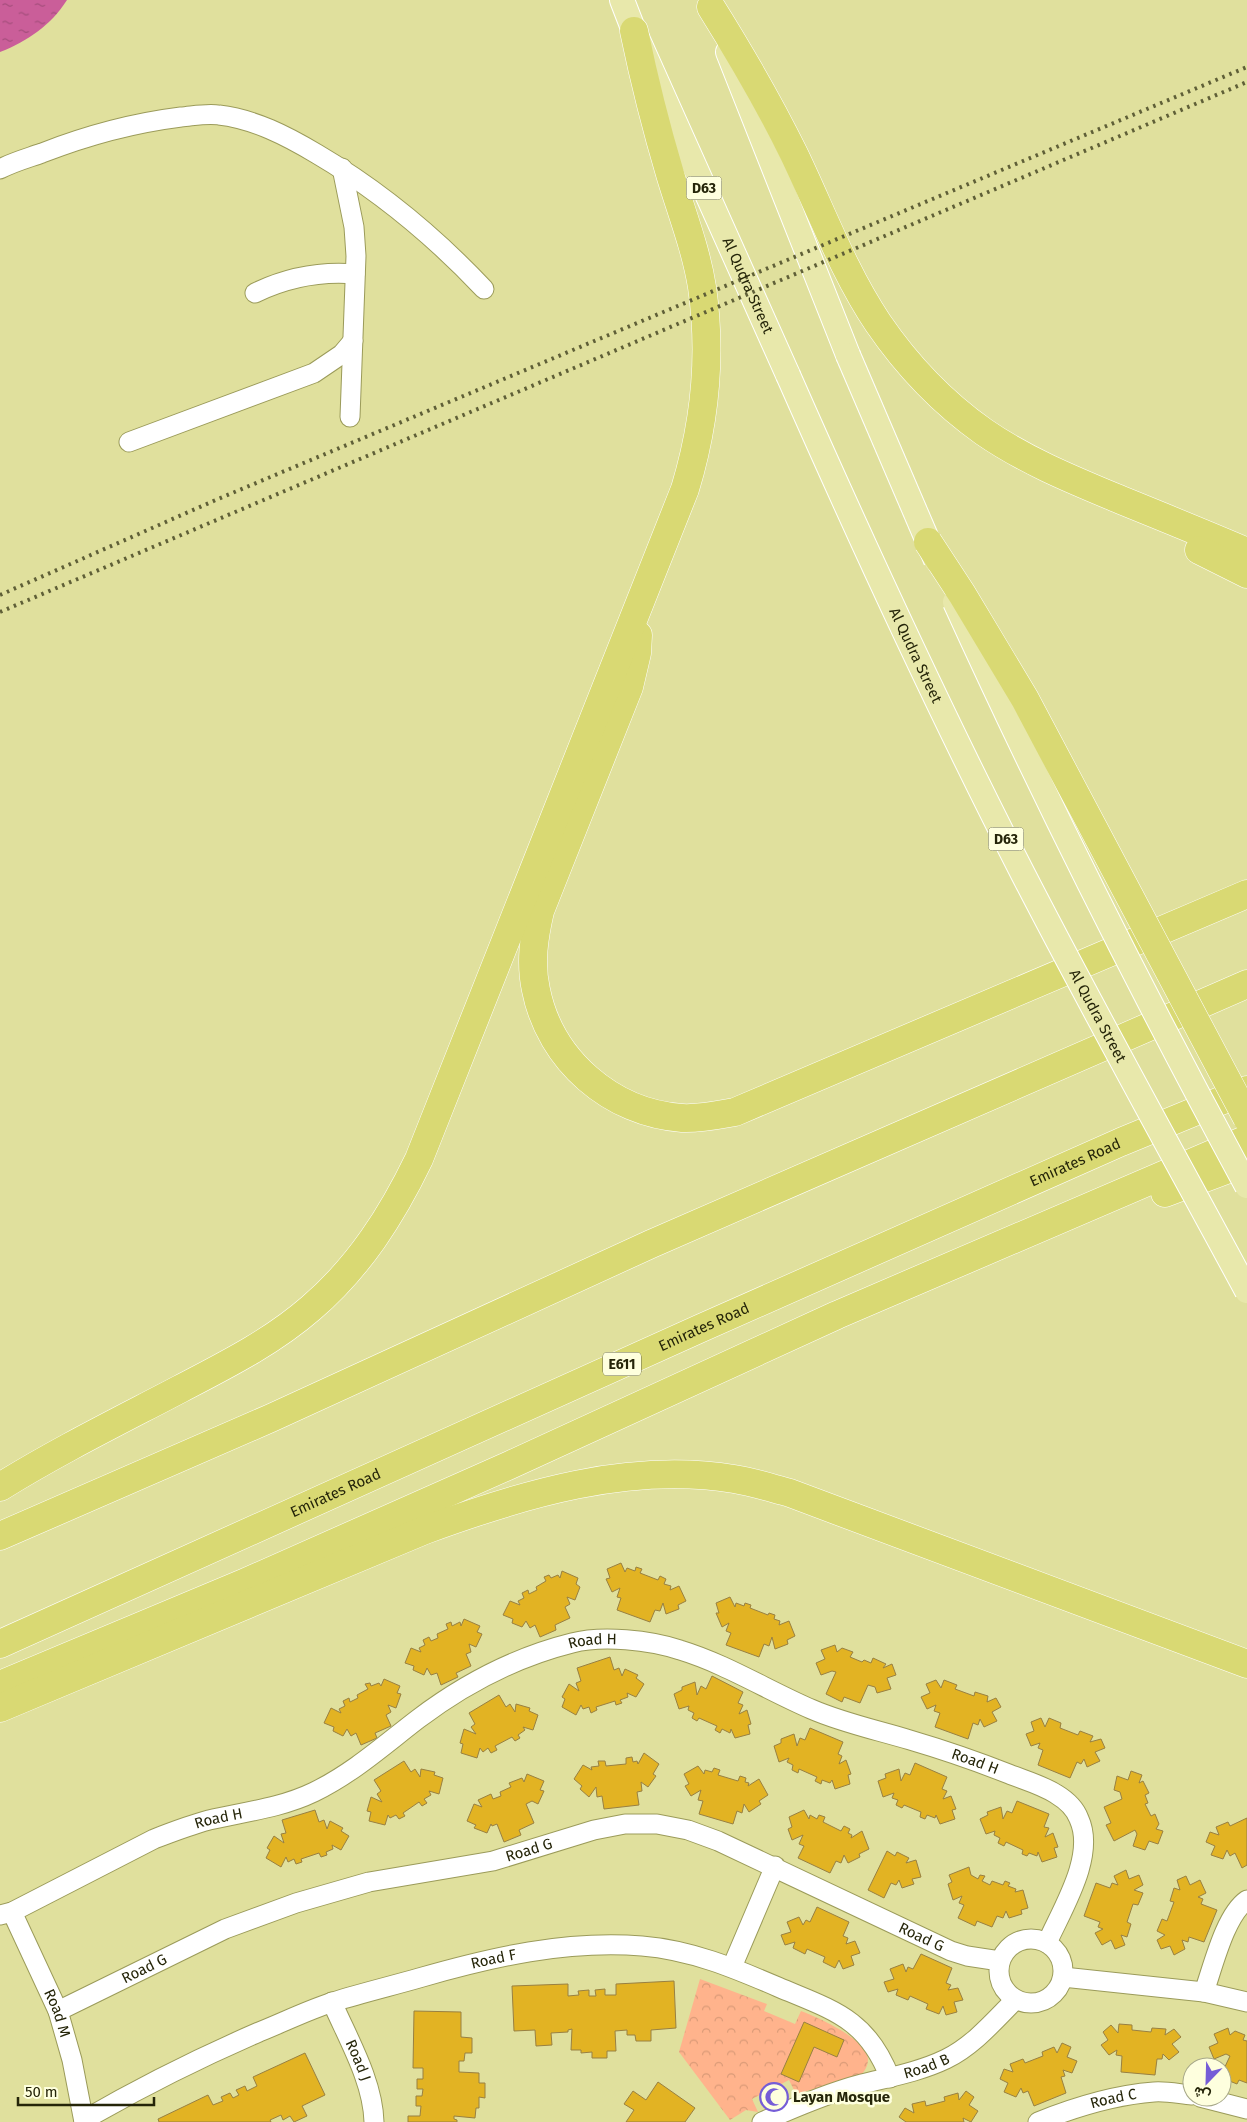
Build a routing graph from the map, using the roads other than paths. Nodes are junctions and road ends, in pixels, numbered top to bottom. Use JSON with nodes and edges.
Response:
{"nodes":[{"id":1,"x":622,"y":0,"type":"edge"},
{"id":2,"x":709,"y":4,"type":"edge"},
{"id":3,"x":634,"y":31,"type":"junction"},
{"id":4,"x":342,"y":168,"type":"junction"},
{"id":5,"x":0,"y":169,"type":"edge"},
{"id":6,"x":355,"y":274,"type":"junction"},
{"id":7,"x":484,"y":290,"type":"dead end"},
{"id":8,"x":255,"y":293,"type":"dead end"},
{"id":9,"x":353,"y":341,"type":"junction"},
{"id":10,"x":350,"y":417,"type":"dead end"},
{"id":11,"x":129,"y":442,"type":"dead end"},
{"id":12,"x":1108,"y":494,"type":"junction"},
{"id":13,"x":928,"y":542,"type":"junction"},
{"id":14,"x":1247,"y":552,"type":"edge"},
{"id":15,"x":1247,"y":574,"type":"edge"},
{"id":16,"x":638,"y":608,"type":"junction"},
{"id":17,"x":1247,"y":894,"type":"edge"},
{"id":18,"x":1247,"y":984,"type":"edge"},
{"id":19,"x":1247,"y":1090,"type":"edge"},
{"id":20,"x":1247,"y":1118,"type":"edge"},
{"id":21,"x":1247,"y":1138,"type":"edge"},
{"id":22,"x":1247,"y":1162,"type":"edge"},
{"id":23,"x":1247,"y":1186,"type":"edge"},
{"id":24,"x":1247,"y":1291,"type":"edge"},
{"id":25,"x":837,"y":1315,"type":"junction"},
{"id":26,"x":0,"y":1486,"type":"edge"},
{"id":27,"x":0,"y":1536,"type":"edge"},
{"id":28,"x":0,"y":1644,"type":"edge"},
{"id":29,"x":1247,"y":1664,"type":"edge"},
{"id":30,"x":0,"y":1685,"type":"edge"},
{"id":31,"x":0,"y":1708,"type":"edge"},
{"id":32,"x":775,"y":1866,"type":"junction"},
{"id":33,"x":1247,"y":1900,"type":"edge"},
{"id":34,"x":6,"y":1913,"type":"edge"},
{"id":35,"x":1047,"y":1943,"type":"junction"},
{"id":36,"x":1000,"y":1961,"type":"junction"},
{"id":37,"x":732,"y":1967,"type":"junction"},
{"id":38,"x":1063,"y":1977,"type":"junction"},
{"id":39,"x":1204,"y":1992,"type":"junction"},
{"id":40,"x":1015,"y":2000,"type":"junction"},
{"id":41,"x":332,"y":2002,"type":"junction"},
{"id":42,"x":1247,"y":2002,"type":"edge"},
{"id":43,"x":58,"y":2011,"type":"junction"},
{"id":44,"x":890,"y":2078,"type":"junction"},
{"id":45,"x":1182,"y":2094,"type":"edge"},
{"id":46,"x":1232,"y":2105,"type":"edge"},
{"id":47,"x":1247,"y":2109,"type":"edge"},
{"id":48,"x":84,"y":2121,"type":"edge"},
{"id":49,"x":374,"y":2122,"type":"edge"},
{"id":50,"x":762,"y":2122,"type":"edge"},
{"id":51,"x":1038,"y":2122,"type":"edge"}],
"edges":[{"from":1,"to":3,"type":"main road","name":"Al Qudra Street","number":"D63"},
{"from":2,"to":12,"type":"highway"},
{"from":2,"to":13,"type":"main road","bridge":true},
{"from":3,"to":16,"type":"highway"},
{"from":3,"to":24,"type":"main road","name":"Al Qudra Street","number":"D63","bridge":true},
{"from":4,"to":5,"type":"street"},
{"from":4,"to":6,"type":"street"},
{"from":4,"to":7,"type":"street"},
{"from":6,"to":8,"type":"street"},
{"from":6,"to":9,"type":"street"},
{"from":9,"to":10,"type":"street"},
{"from":9,"to":11,"type":"street"},
{"from":12,"to":14,"type":"highway"},
{"from":12,"to":15,"type":"highway"},
{"from":13,"to":20,"type":"highway","bridge":true},
{"from":13,"to":23,"type":"main road","bridge":true},
{"from":16,"to":17,"type":"highway"},
{"from":16,"to":26,"type":"highway"},
{"from":18,"to":27,"type":"highway"},
{"from":19,"to":28,"type":"highway","name":"Emirates Road","number":"E611"},
{"from":21,"to":25,"type":"highway"},
{"from":22,"to":25,"type":"highway"},
{"from":25,"to":30,"type":"highway"},
{"from":29,"to":31,"type":"highway"},
{"from":32,"to":36,"type":"street","name":"Road G"},
{"from":32,"to":37,"type":"street"},
{"from":32,"to":43,"type":"street","name":"Road G"},
{"from":33,"to":39,"type":"street"},
{"from":34,"to":35,"type":"street","name":"Road H"},
{"from":34,"to":43,"type":"street","name":"Road M"},
{"from":35,"to":36,"type":"street"},
{"from":35,"to":38,"type":"street"},
{"from":36,"to":40,"type":"street"},
{"from":37,"to":41,"type":"street","name":"Road F"},
{"from":37,"to":44,"type":"street","name":"Road F"},
{"from":38,"to":39,"type":"street"},
{"from":38,"to":40,"type":"street"},
{"from":39,"to":42,"type":"street"},
{"from":40,"to":44,"type":"street","name":"Road B"},
{"from":41,"to":48,"type":"street","name":"Road F"},
{"from":41,"to":49,"type":"street","name":"Road J"},
{"from":43,"to":48,"type":"street","name":"Road M"},
{"from":44,"to":50,"type":"street","name":"Road B"},
{"from":45,"to":51,"type":"street","name":"Road C"},
{"from":46,"to":47,"type":"street"}]}
